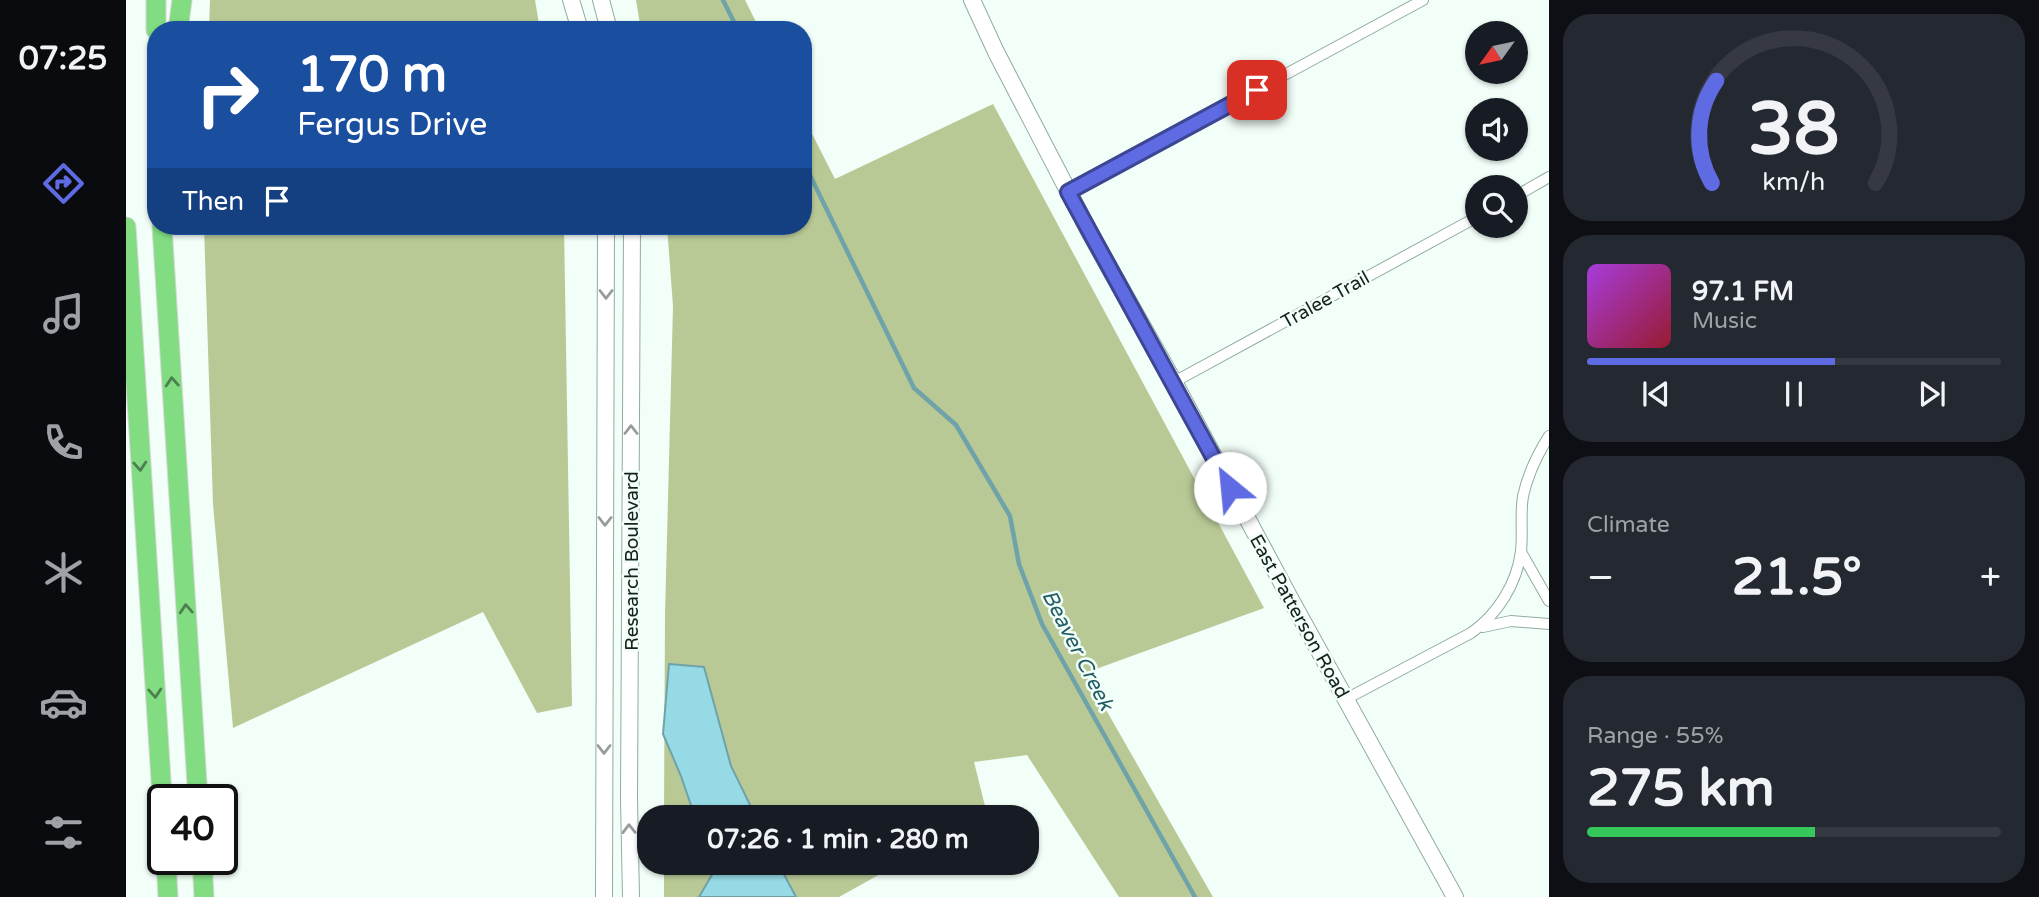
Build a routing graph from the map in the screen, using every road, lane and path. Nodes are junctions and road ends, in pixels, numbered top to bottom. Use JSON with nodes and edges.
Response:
{"nodes":[{"id":1,"x":156,"y":0,"type":"edge"},
{"id":2,"x":182,"y":0,"type":"edge"},
{"id":3,"x":571,"y":0,"type":"edge"},
{"id":4,"x":601,"y":0,"type":"edge"},
{"id":5,"x":972,"y":0,"type":"edge"},
{"id":6,"x":1423,"y":0,"type":"edge"},
{"id":7,"x":156,"y":21,"type":"edge"},
{"id":8,"x":179,"y":21,"type":"edge"},
{"id":9,"x":577,"y":21,"type":"edge"},
{"id":10,"x":606,"y":21,"type":"edge"},
{"id":11,"x":1549,"y":177,"type":"edge"},
{"id":12,"x":1528,"y":188,"type":"edge"},
{"id":13,"x":1068,"y":192,"type":"junction"},
{"id":14,"x":1465,"y":223,"type":"edge"},
{"id":15,"x":126,"y":227,"type":"edge"},
{"id":16,"x":163,"y":235,"type":"edge"},
{"id":17,"x":606,"y":235,"type":"edge"},
{"id":18,"x":632,"y":235,"type":"edge"},
{"id":19,"x":1174,"y":382,"type":"junction"},
{"id":20,"x":1549,"y":436,"type":"edge"},
{"id":21,"x":1521,"y":552,"type":"junction"},
{"id":22,"x":1549,"y":601,"type":"edge"},
{"id":23,"x":1549,"y":624,"type":"edge"},
{"id":24,"x":1471,"y":633,"type":"junction"},
{"id":25,"x":1346,"y":699,"type":"junction"},
{"id":26,"x":161,"y":784,"type":"edge"},
{"id":27,"x":197,"y":784,"type":"edge"},
{"id":28,"x":167,"y":875,"type":"edge"},
{"id":29,"x":203,"y":875,"type":"edge"},
{"id":30,"x":168,"y":897,"type":"edge"},
{"id":31,"x":204,"y":897,"type":"edge"},
{"id":32,"x":604,"y":897,"type":"edge"},
{"id":33,"x":631,"y":897,"type":"edge"},
{"id":34,"x":1455,"y":897,"type":"edge"}],
"edges":[{"from":1,"to":7,"type":"highway"},
{"from":2,"to":8,"type":"highway"},
{"from":3,"to":9,"type":"main road"},
{"from":4,"to":10,"type":"main road"},
{"from":5,"to":13,"type":"main road","name":"East Patterson Road"},
{"from":6,"to":13,"type":"street"},
{"from":11,"to":12,"type":"street"},
{"from":13,"to":19,"type":"main road","name":"East Patterson Road"},
{"from":14,"to":19,"type":"street","name":"Tralee Trail"},
{"from":15,"to":26,"type":"highway","one_way":true},
{"from":27,"to":16,"type":"highway","one_way":true},
{"from":17,"to":32,"type":"main road","name":"Research Boulevard","one_way":true},
{"from":33,"to":18,"type":"main road","name":"Research Boulevard","one_way":true},
{"from":19,"to":25,"type":"main road","name":"East Patterson Road"},
{"from":20,"to":21,"type":"street"},
{"from":21,"to":22,"type":"street"},
{"from":21,"to":24,"type":"street"},
{"from":23,"to":24,"type":"street"},
{"from":24,"to":25,"type":"street"},
{"from":25,"to":34,"type":"main road","name":"East Patterson Road"},
{"from":28,"to":30,"type":"highway"},
{"from":29,"to":31,"type":"highway"}]}
